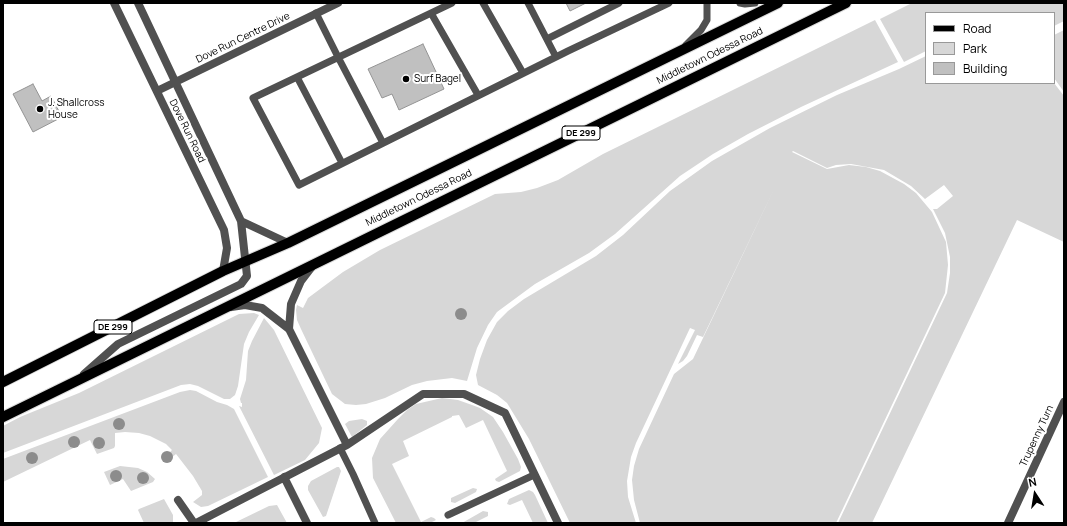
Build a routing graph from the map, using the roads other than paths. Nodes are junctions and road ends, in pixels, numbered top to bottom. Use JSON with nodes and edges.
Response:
{"nodes":[{"id":1,"x":114,"y":3,"type":"edge"},
{"id":2,"x":138,"y":3,"type":"edge"},
{"id":3,"x":338,"y":3,"type":"edge"},
{"id":4,"x":452,"y":3,"type":"edge"},
{"id":5,"x":484,"y":3,"type":"edge"},
{"id":6,"x":528,"y":3,"type":"edge"},
{"id":7,"x":619,"y":3,"type":"edge"},
{"id":8,"x":707,"y":3,"type":"edge"},
{"id":9,"x":740,"y":3,"type":"edge"},
{"id":10,"x":755,"y":3,"type":"edge"},
{"id":11,"x":778,"y":3,"type":"edge"},
{"id":12,"x":846,"y":3,"type":"edge"},
{"id":13,"x":664,"y":4,"type":"edge"},
{"id":14,"x":316,"y":13,"type":"junction"},
{"id":15,"x":431,"y":13,"type":"junction"},
{"id":16,"x":547,"y":39,"type":"junction"},
{"id":17,"x":678,"y":51,"type":"junction"},
{"id":18,"x":338,"y":57,"type":"junction"},
{"id":19,"x":556,"y":57,"type":"junction"},
{"id":20,"x":522,"y":73,"type":"junction"},
{"id":21,"x":297,"y":77,"type":"junction"},
{"id":22,"x":176,"y":83,"type":"junction"},
{"id":23,"x":157,"y":91,"type":"junction"},
{"id":24,"x":478,"y":95,"type":"junction"},
{"id":25,"x":383,"y":142,"type":"junction"},
{"id":26,"x":342,"y":163,"type":"junction"},
{"id":27,"x":241,"y":221,"type":"junction"},
{"id":28,"x":288,"y":243,"type":"junction"},
{"id":29,"x":246,"y":261,"type":"junction"},
{"id":30,"x":316,"y":262,"type":"junction"},
{"id":31,"x":223,"y":271,"type":"junction"},
{"id":32,"x":222,"y":309,"type":"junction"},
{"id":33,"x":289,"y":329,"type":"junction"},
{"id":34,"x":77,"y":380,"type":"junction"},
{"id":35,"x":3,"y":382,"type":"edge"},
{"id":36,"x":1064,"y":402,"type":"edge"},
{"id":37,"x":3,"y":417,"type":"edge"},
{"id":38,"x":343,"y":446,"type":"junction"},
{"id":39,"x":534,"y":474,"type":"junction"},
{"id":40,"x":284,"y":477,"type":"junction"},
{"id":41,"x":178,"y":500,"type":"dead end"},
{"id":42,"x":448,"y":515,"type":"dead end"},
{"id":43,"x":195,"y":523,"type":"edge"},
{"id":44,"x":307,"y":523,"type":"edge"},
{"id":45,"x":375,"y":523,"type":"edge"},
{"id":46,"x":558,"y":523,"type":"edge"},
{"id":47,"x":1008,"y":523,"type":"edge"}],
"edges":[{"from":1,"to":23,"type":"street","name":"Dove Run Road"},
{"from":2,"to":22,"type":"street","name":"Dove Run Road"},
{"from":3,"to":14,"type":"street","name":"Dove Run Centre Drive"},
{"from":4,"to":15,"type":"lane"},
{"from":5,"to":20,"type":"lane"},
{"from":6,"to":16,"type":"lane"},
{"from":7,"to":16,"type":"lane"},
{"from":8,"to":17,"type":"lane"},
{"from":9,"to":10,"type":"lane"},
{"from":11,"to":17,"type":"main road","name":"Middletown Odessa Road","number":"DE 299"},
{"from":12,"to":30,"type":"main road","name":"Middletown Odessa Road","number":"DE 299"},
{"from":13,"to":19,"type":"lane"},
{"from":14,"to":18,"type":"lane"},
{"from":14,"to":22,"type":"street","name":"Dove Run Centre Drive"},
{"from":15,"to":18,"type":"lane"},
{"from":15,"to":24,"type":"lane"},
{"from":16,"to":19,"type":"lane"},
{"from":17,"to":28,"type":"main road","name":"Middletown Odessa Road","number":"DE 299"},
{"from":18,"to":21,"type":"lane"},
{"from":18,"to":25,"type":"lane"},
{"from":19,"to":20,"type":"lane"},
{"from":20,"to":24,"type":"lane"},
{"from":21,"to":26,"type":"lane"},
{"from":21,"to":26,"type":"lane"},
{"from":22,"to":23,"type":"street","name":"Dove Run Centre Drive"},
{"from":22,"to":27,"type":"street","name":"Dove Run Road"},
{"from":23,"to":31,"type":"street","name":"Dove Run Road"},
{"from":24,"to":25,"type":"lane"},
{"from":25,"to":26,"type":"lane"},
{"from":27,"to":28,"type":"street"},
{"from":27,"to":29,"type":"street","name":"Dove Run Road"},
{"from":28,"to":29,"type":"main road","name":"Middletown Odessa Road","number":"DE 299"},
{"from":29,"to":31,"type":"main road","name":"Middletown Odessa Road","number":"DE 299"},
{"from":29,"to":34,"type":"street","name":"Dove Run Road"},
{"from":30,"to":32,"type":"main road","name":"Middletown Odessa Road","number":"DE 299"},
{"from":30,"to":33,"type":"street"},
{"from":31,"to":35,"type":"main road","name":"Middletown Odessa Road","number":"DE 299"},
{"from":32,"to":33,"type":"street"},
{"from":32,"to":34,"type":"main road","name":"Middletown Odessa Road","number":"DE 299"},
{"from":33,"to":38,"type":"street"},
{"from":34,"to":37,"type":"main road","name":"Middletown Odessa Road","number":"DE 299"},
{"from":36,"to":47,"type":"street","name":"Trupenny Turn"},
{"from":38,"to":39,"type":"street"},
{"from":38,"to":40,"type":"street"},
{"from":38,"to":45,"type":"lane"},
{"from":39,"to":42,"type":"lane"},
{"from":39,"to":46,"type":"street"},
{"from":40,"to":43,"type":"street"},
{"from":40,"to":44,"type":"street"},
{"from":41,"to":43,"type":"street"}]}
